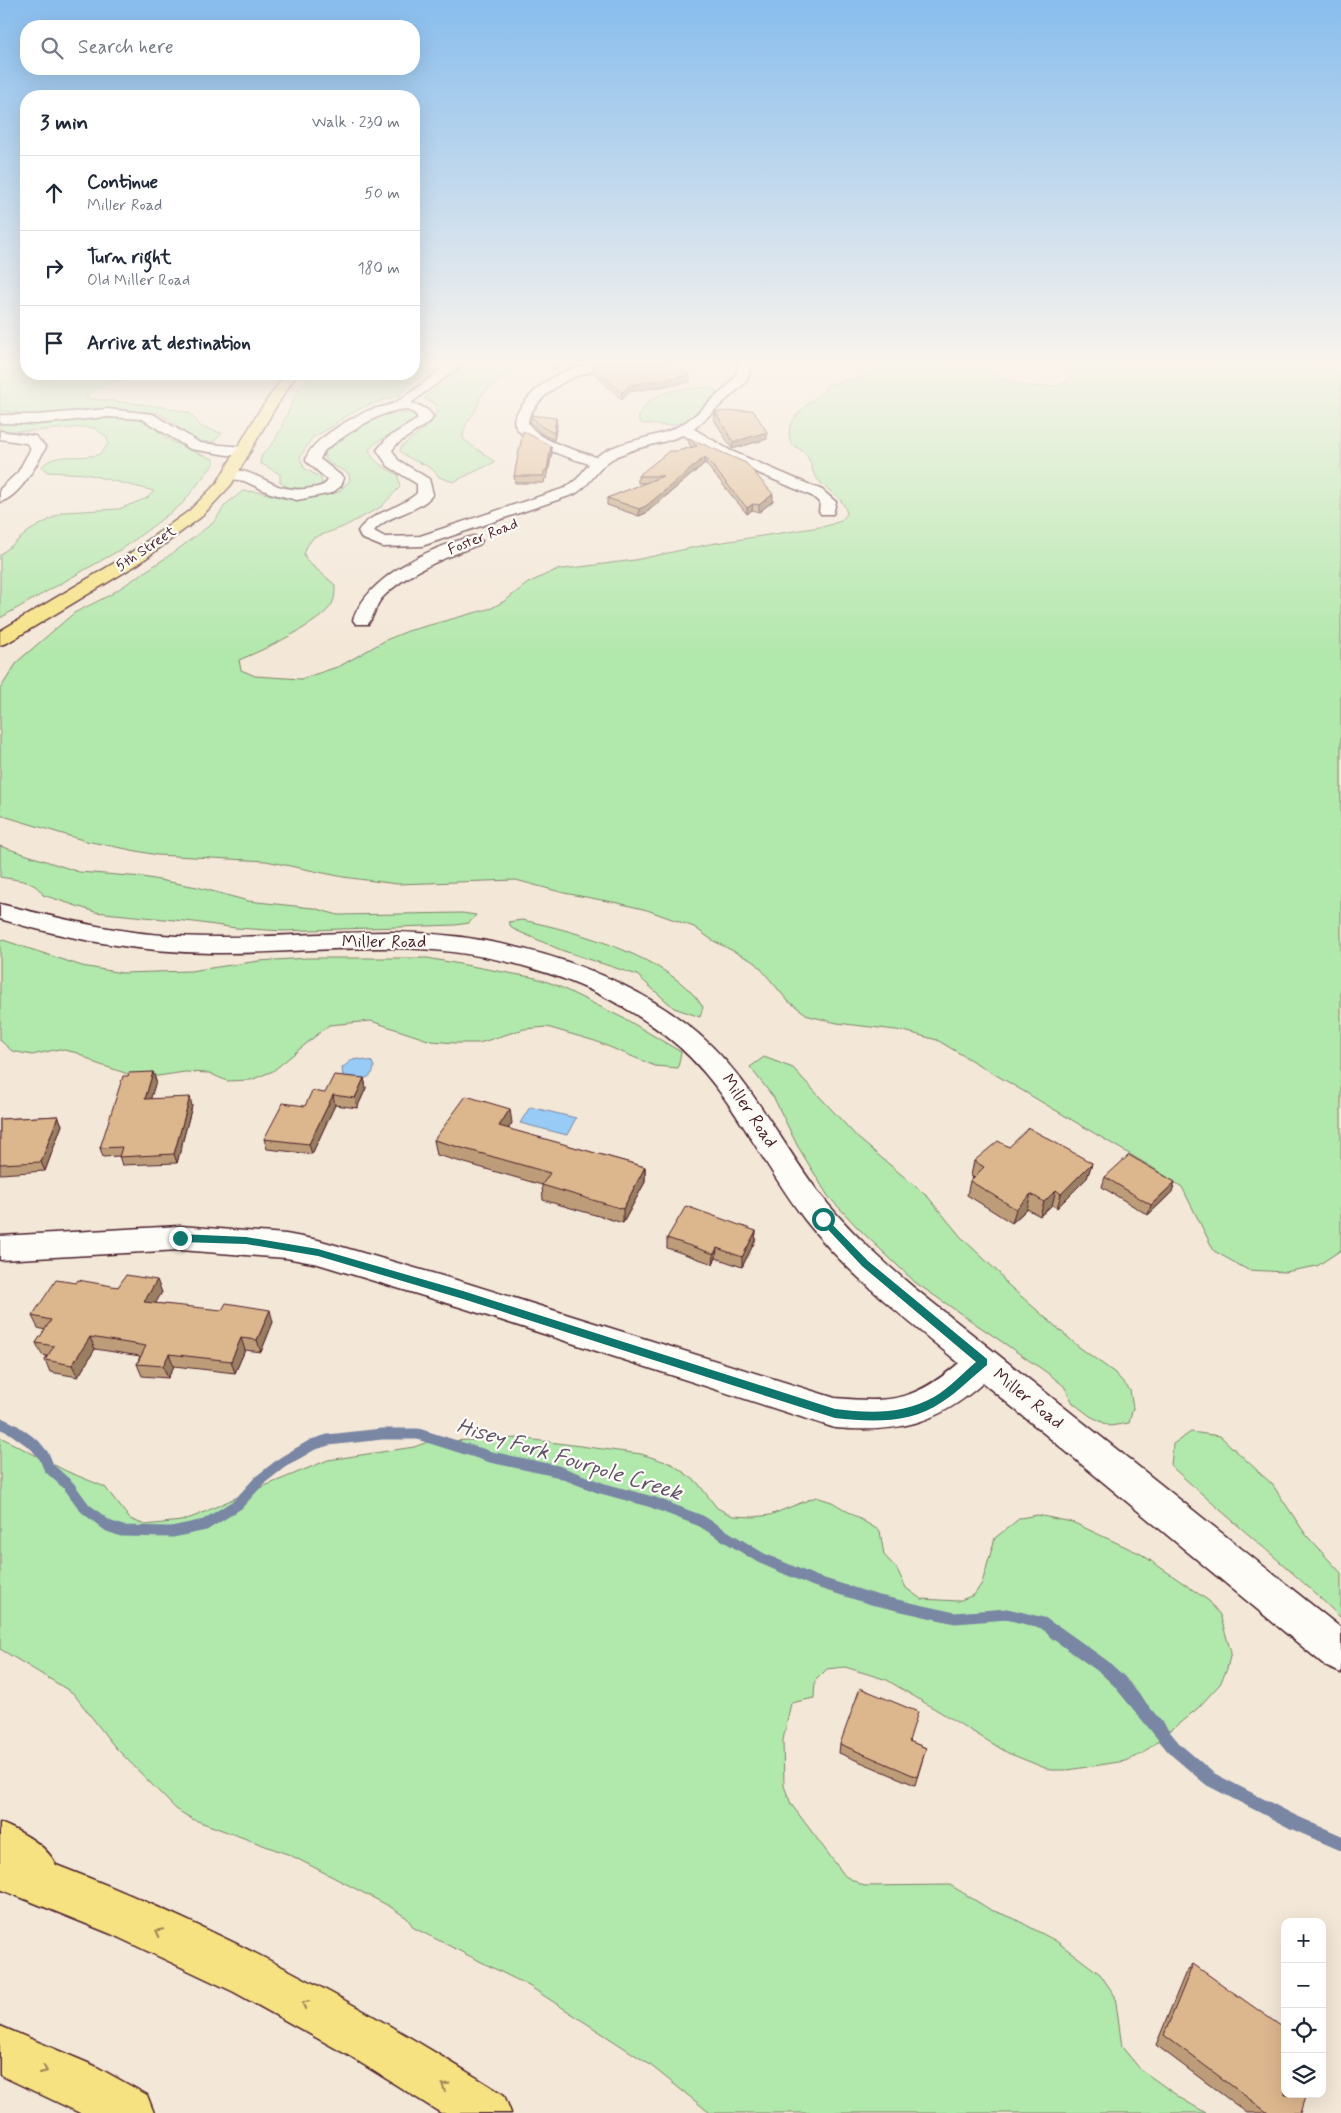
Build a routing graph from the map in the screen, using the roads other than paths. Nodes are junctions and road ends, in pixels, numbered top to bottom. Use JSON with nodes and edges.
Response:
{"nodes":[{"id":1,"x":31,"y":462,"type":"edge"},
{"id":2,"x":238,"y":462,"type":"edge"},
{"id":3,"x":314,"y":462,"type":"edge"},
{"id":4,"x":392,"y":462,"type":"edge"},
{"id":5,"x":589,"y":462,"type":"edge"},
{"id":6,"x":601,"y":462,"type":"edge"},
{"id":7,"x":744,"y":462,"type":"edge"},
{"id":8,"x":596,"y":465,"type":"junction"},
{"id":9,"x":230,"y":475,"type":"junction"},
{"id":10,"x":0,"y":497,"type":"edge"},
{"id":11,"x":827,"y":512,"type":"dead end"},
{"id":12,"x":362,"y":620,"type":"dead end"},
{"id":13,"x":0,"y":639,"type":"edge"},
{"id":14,"x":0,"y":911,"type":"edge"},
{"id":15,"x":0,"y":1248,"type":"edge"},
{"id":16,"x":983,"y":1362,"type":"junction"},
{"id":17,"x":1341,"y":1653,"type":"edge"},
{"id":18,"x":0,"y":1845,"type":"edge"},
{"id":19,"x":0,"y":1867,"type":"edge"},
{"id":20,"x":60,"y":1889,"type":"junction"},
{"id":21,"x":0,"y":2050,"type":"edge"},
{"id":22,"x":129,"y":2113,"type":"edge"},
{"id":23,"x":486,"y":2113,"type":"edge"}],
"edges":[{"from":1,"to":10,"type":"street"},
{"from":2,"to":9,"type":"main road","name":"5th Street"},
{"from":3,"to":9,"type":"street"},
{"from":4,"to":8,"type":"street"},
{"from":5,"to":8,"type":"street"},
{"from":6,"to":8,"type":"street"},
{"from":7,"to":11,"type":"street"},
{"from":8,"to":12,"type":"street","name":"Foster Road"},
{"from":9,"to":13,"type":"main road","name":"5th Street"},
{"from":14,"to":16,"type":"street","name":"Miller Road"},
{"from":15,"to":16,"type":"street"},
{"from":16,"to":17,"type":"street","name":"Miller Road"},
{"from":18,"to":20,"type":"main road"},
{"from":19,"to":20,"type":"main road"},
{"from":23,"to":20,"type":"main road","one_way":true},
{"from":21,"to":22,"type":"main road","one_way":true}]}
